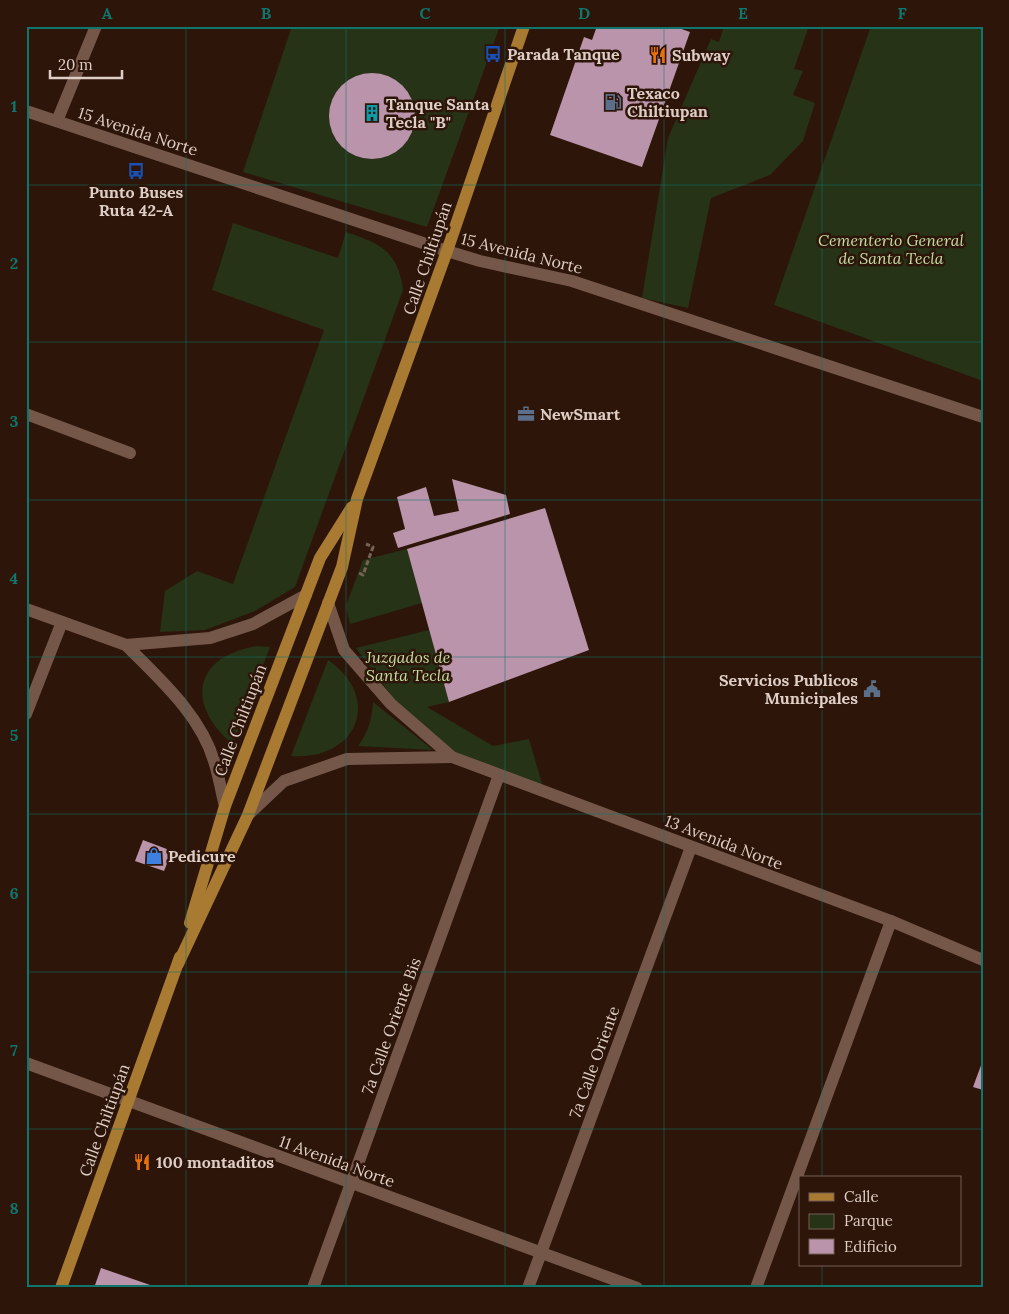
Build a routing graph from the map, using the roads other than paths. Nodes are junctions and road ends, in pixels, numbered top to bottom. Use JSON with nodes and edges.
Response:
{"nodes":[{"id":1,"x":96,"y":26,"type":"edge"},
{"id":2,"x":524,"y":26,"type":"edge"},
{"id":3,"x":26,"y":111,"type":"edge"},
{"id":4,"x":57,"y":121,"type":"junction"},
{"id":5,"x":447,"y":252,"type":"junction"},
{"id":6,"x":26,"y":414,"type":"edge"},
{"id":7,"x":983,"y":417,"type":"edge"},
{"id":8,"x":130,"y":453,"type":"dead end"},
{"id":9,"x":357,"y":499,"type":"junction"},
{"id":10,"x":306,"y":595,"type":"junction"},
{"id":11,"x":328,"y":603,"type":"junction"},
{"id":12,"x":26,"y":609,"type":"edge"},
{"id":13,"x":62,"y":622,"type":"junction"},
{"id":14,"x":126,"y":645,"type":"junction"},
{"id":15,"x":26,"y":714,"type":"edge"},
{"id":16,"x":452,"y":757,"type":"junction"},
{"id":17,"x":499,"y":775,"type":"junction"},
{"id":18,"x":225,"y":806,"type":"junction"},
{"id":19,"x":248,"y":815,"type":"junction"},
{"id":20,"x":691,"y":847,"type":"junction"},
{"id":21,"x":891,"y":921,"type":"junction"},
{"id":22,"x":983,"y":960,"type":"edge"},
{"id":23,"x":178,"y":964,"type":"junction"},
{"id":24,"x":26,"y":1063,"type":"edge"},
{"id":25,"x":128,"y":1102,"type":"junction"},
{"id":26,"x":351,"y":1183,"type":"junction"},
{"id":27,"x":541,"y":1252,"type":"junction"},
{"id":28,"x":61,"y":1288,"type":"edge"},
{"id":29,"x":313,"y":1288,"type":"edge"},
{"id":30,"x":528,"y":1288,"type":"edge"},
{"id":31,"x":637,"y":1288,"type":"edge"},
{"id":32,"x":756,"y":1288,"type":"edge"}],
"edges":[{"from":1,"to":4,"type":"street"},
{"from":2,"to":5,"type":"main road","name":"Calle Chiltiupán"},
{"from":3,"to":4,"type":"street","name":"15 Avenida Norte"},
{"from":4,"to":5,"type":"street","name":"15 Avenida Norte"},
{"from":5,"to":7,"type":"street","name":"15 Avenida Norte"},
{"from":5,"to":9,"type":"main road","name":"Calle Chiltiupán"},
{"from":6,"to":8,"type":"street"},
{"from":9,"to":10,"type":"main road","name":"Calle Chiltiupán"},
{"from":9,"to":11,"type":"main road","name":"Calle Chiltiupán"},
{"from":10,"to":14,"type":"street"},
{"from":10,"to":18,"type":"main road","name":"Calle Chiltiupán"},
{"from":11,"to":16,"type":"street","name":"13 Avenida Norte"},
{"from":11,"to":19,"type":"main road","name":"Calle Chiltiupán"},
{"from":12,"to":13,"type":"street"},
{"from":13,"to":14,"type":"street"},
{"from":13,"to":15,"type":"street"},
{"from":14,"to":18,"type":"street"},
{"from":16,"to":17,"type":"street","name":"13 Avenida Norte"},
{"from":16,"to":19,"type":"street","name":"13 Avenida Norte"},
{"from":17,"to":20,"type":"street","name":"13 Avenida Norte"},
{"from":17,"to":26,"type":"street","name":"7a Calle Oriente Bis"},
{"from":18,"to":23,"type":"main road","name":"Calle Chiltiupán"},
{"from":19,"to":23,"type":"main road","name":"Calle Chiltiupán"},
{"from":20,"to":21,"type":"street","name":"13 Avenida Norte"},
{"from":20,"to":27,"type":"street","name":"7a Calle Oriente"},
{"from":21,"to":22,"type":"street","name":"13 Avenida Norte"},
{"from":21,"to":32,"type":"street"},
{"from":23,"to":25,"type":"main road","name":"Calle Chiltiupán"},
{"from":24,"to":25,"type":"street","name":"11 Avenida Norte"},
{"from":25,"to":26,"type":"street","name":"11 Avenida Norte"},
{"from":25,"to":28,"type":"main road","name":"Calle Chiltiupán"},
{"from":26,"to":27,"type":"street","name":"11 Avenida Norte"},
{"from":26,"to":29,"type":"street","name":"7a Calle Oriente Bis"},
{"from":27,"to":30,"type":"street","name":"7a Calle Oriente"},
{"from":27,"to":31,"type":"street","name":"11 Avenida Norte"}]}
